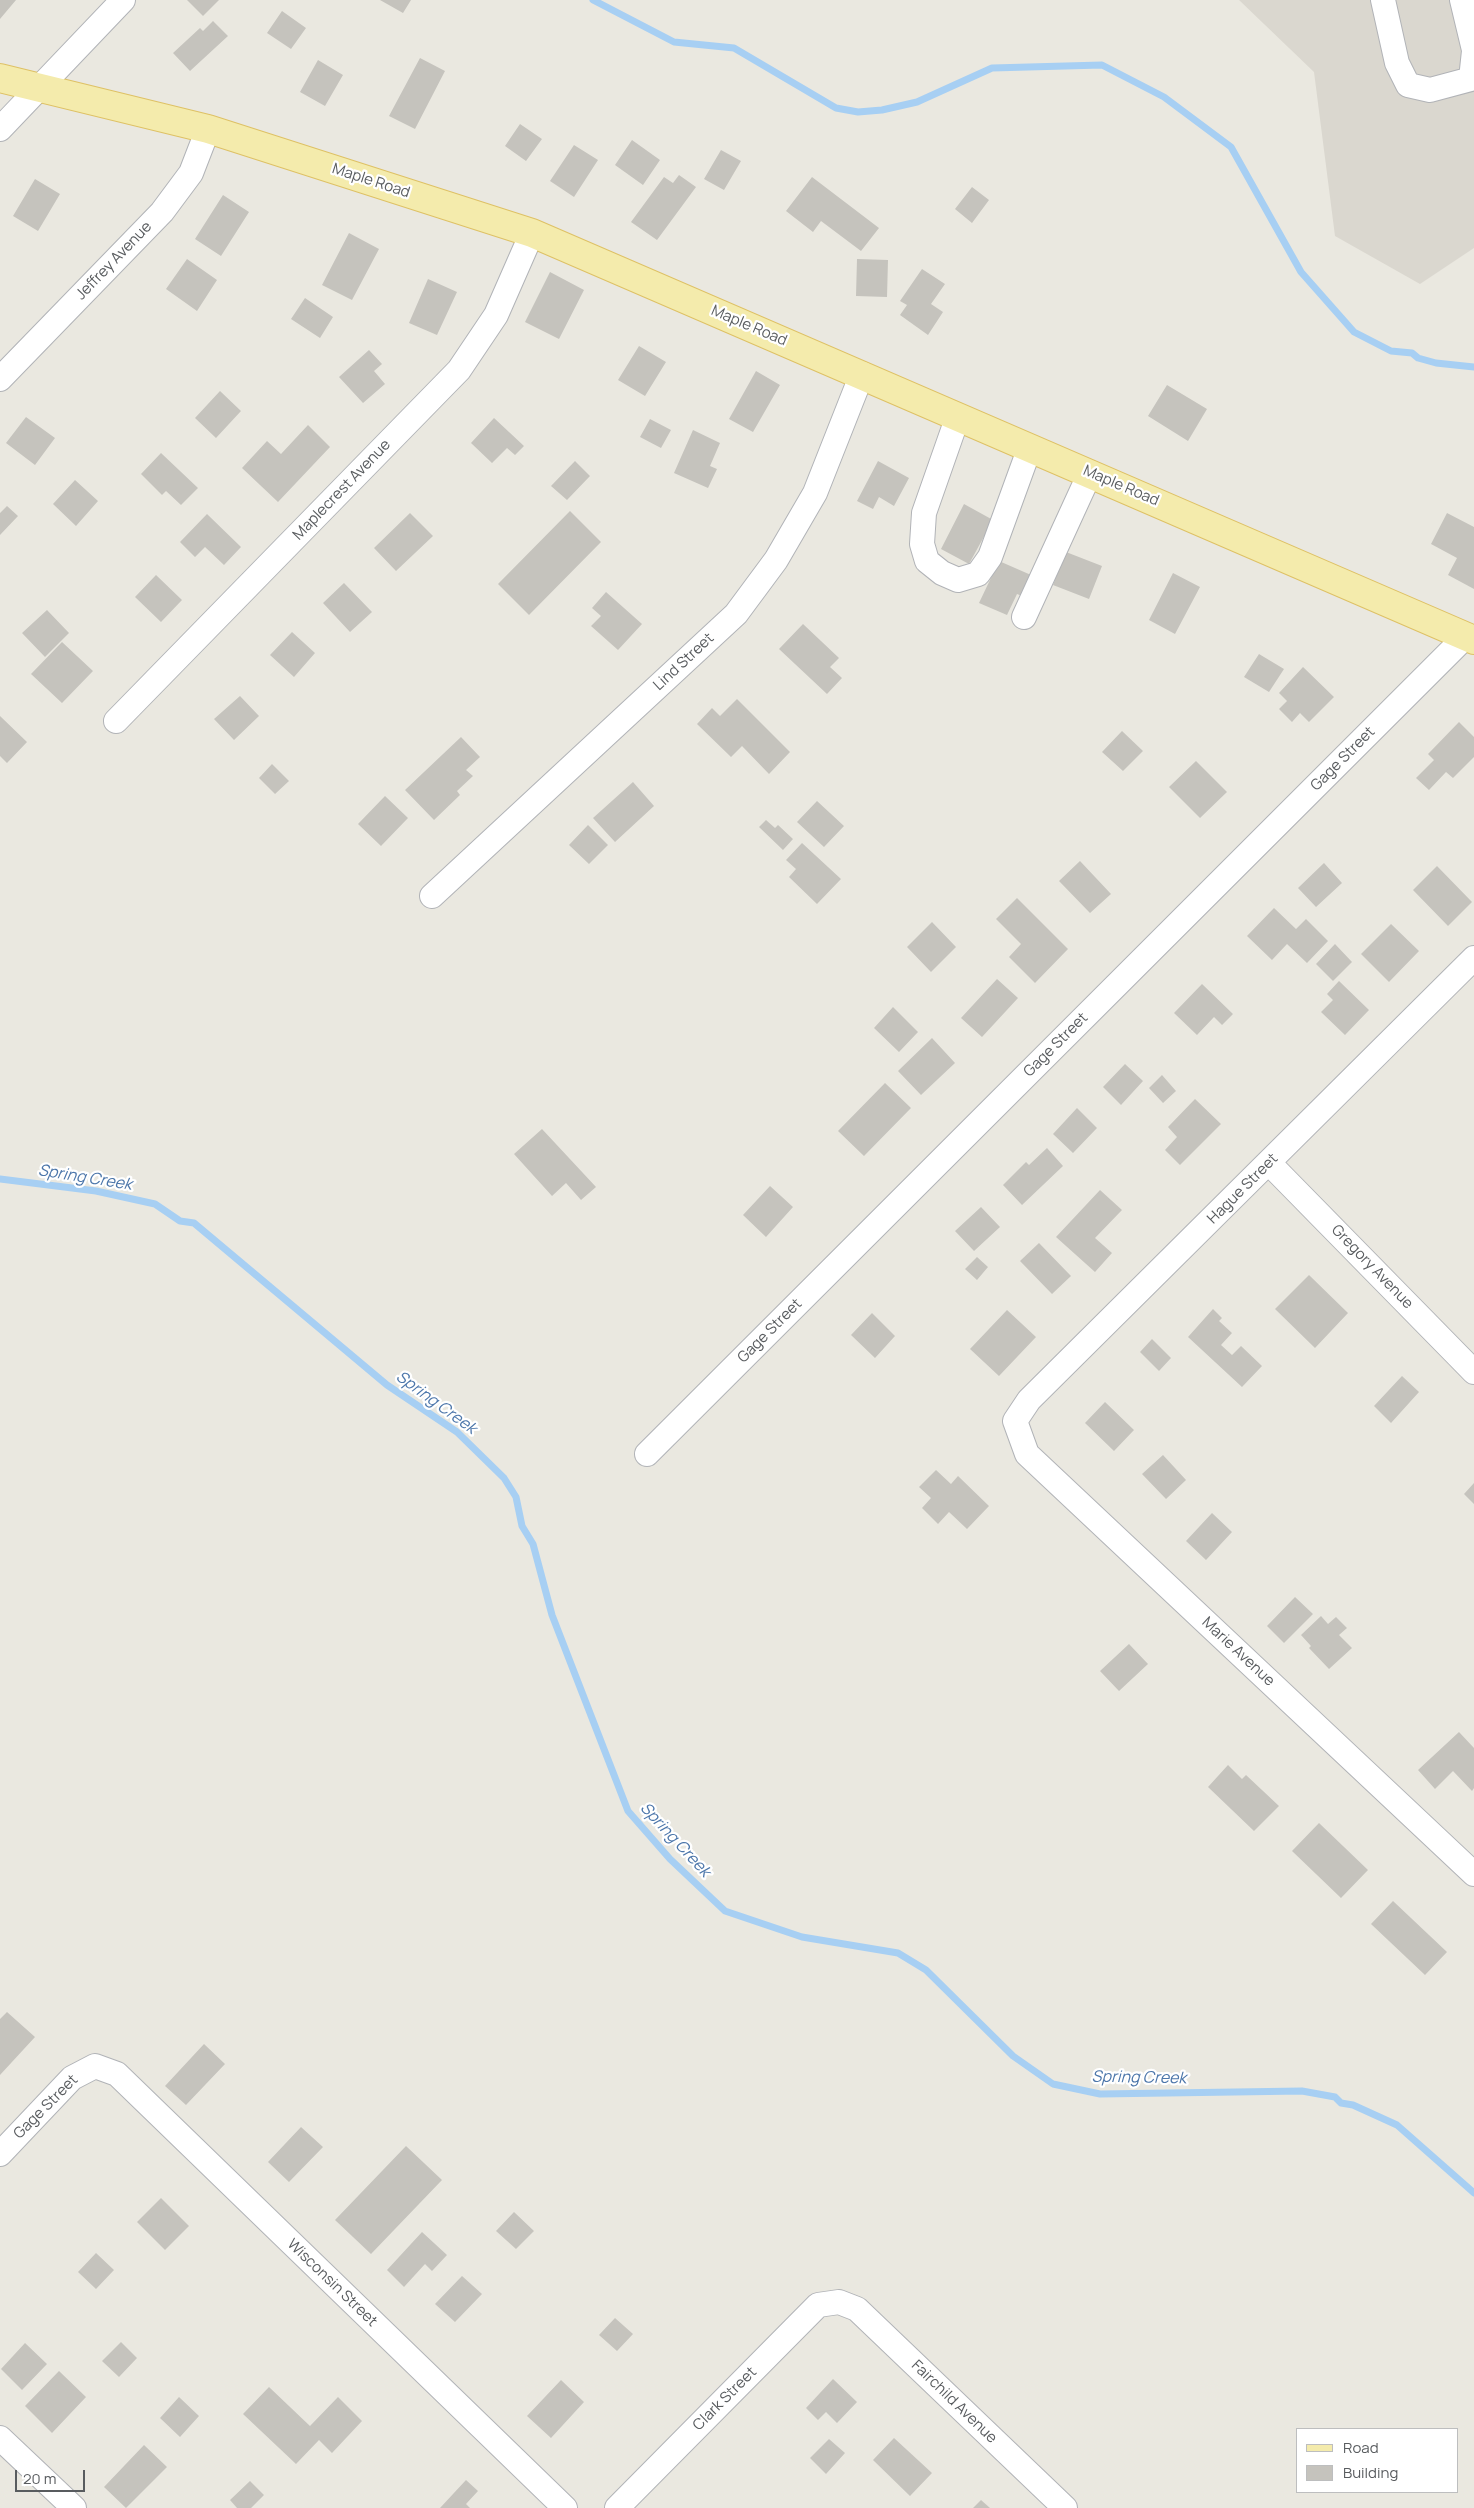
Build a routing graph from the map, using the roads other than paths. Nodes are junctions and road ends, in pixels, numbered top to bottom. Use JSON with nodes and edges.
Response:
{"nodes":[{"id":1,"x":123,"y":0,"type":"edge"},
{"id":2,"x":1382,"y":0,"type":"edge"},
{"id":3,"x":1462,"y":0,"type":"edge"},
{"id":4,"x":1474,"y":50,"type":"edge"},
{"id":5,"x":0,"y":78,"type":"edge"},
{"id":6,"x":38,"y":89,"type":"junction"},
{"id":7,"x":0,"y":129,"type":"edge"},
{"id":8,"x":208,"y":129,"type":"junction"},
{"id":9,"x":532,"y":234,"type":"junction"},
{"id":10,"x":862,"y":374,"type":"junction"},
{"id":11,"x":0,"y":379,"type":"edge"},
{"id":12,"x":958,"y":416,"type":"junction"},
{"id":13,"x":1030,"y":447,"type":"junction"},
{"id":14,"x":1090,"y":473,"type":"junction"},
{"id":15,"x":1024,"y":617,"type":"dead end"},
{"id":16,"x":1470,"y":638,"type":"edge"},
{"id":17,"x":116,"y":721,"type":"dead end"},
{"id":18,"x":432,"y":896,"type":"dead end"},
{"id":19,"x":1474,"y":958,"type":"edge"},
{"id":20,"x":1269,"y":1163,"type":"junction"},
{"id":21,"x":1474,"y":1372,"type":"edge"},
{"id":22,"x":1015,"y":1421,"type":"joint"},
{"id":23,"x":647,"y":1454,"type":"dead end"},
{"id":24,"x":1474,"y":1874,"type":"edge"},
{"id":25,"x":95,"y":2066,"type":"joint"},
{"id":26,"x":0,"y":2154,"type":"edge"},
{"id":27,"x":839,"y":2302,"type":"joint"},
{"id":28,"x":0,"y":2438,"type":"edge"},
{"id":29,"x":74,"y":2508,"type":"edge"},
{"id":30,"x":565,"y":2508,"type":"edge"},
{"id":31,"x":617,"y":2508,"type":"edge"},
{"id":32,"x":1065,"y":2508,"type":"edge"}],
"edges":[{"from":1,"to":6,"type":"street"},
{"from":2,"to":4,"type":"street"},
{"from":3,"to":4,"type":"street"},
{"from":5,"to":6,"type":"main road","name":"Maple Road"},
{"from":6,"to":7,"type":"street"},
{"from":6,"to":8,"type":"main road","name":"Maple Road"},
{"from":8,"to":9,"type":"main road","name":"Maple Road"},
{"from":8,"to":11,"type":"street","name":"Jeffrey Avenue"},
{"from":9,"to":10,"type":"main road","name":"Maple Road"},
{"from":9,"to":17,"type":"street","name":"Maplecrest Avenue"},
{"from":10,"to":12,"type":"main road","name":"Maple Road"},
{"from":10,"to":18,"type":"street","name":"Lind Street"},
{"from":12,"to":13,"type":"main road","name":"Maple Road"},
{"from":12,"to":13,"type":"street"},
{"from":13,"to":14,"type":"main road","name":"Maple Road"},
{"from":14,"to":15,"type":"street"},
{"from":14,"to":16,"type":"main road","name":"Maple Road"},
{"from":16,"to":23,"type":"street","name":"Gage Street"},
{"from":19,"to":20,"type":"street","name":"Hague Street"},
{"from":20,"to":21,"type":"street","name":"Gregory Avenue"},
{"from":20,"to":22,"type":"street","name":"Hague Street"},
{"from":22,"to":24,"type":"street","name":"Marie Avenue"},
{"from":25,"to":26,"type":"street","name":"Gage Street"},
{"from":25,"to":30,"type":"street","name":"Wisconsin Street"},
{"from":27,"to":31,"type":"street","name":"Clark Street"},
{"from":27,"to":32,"type":"street","name":"Fairchild Avenue"},
{"from":28,"to":29,"type":"street"}]}
